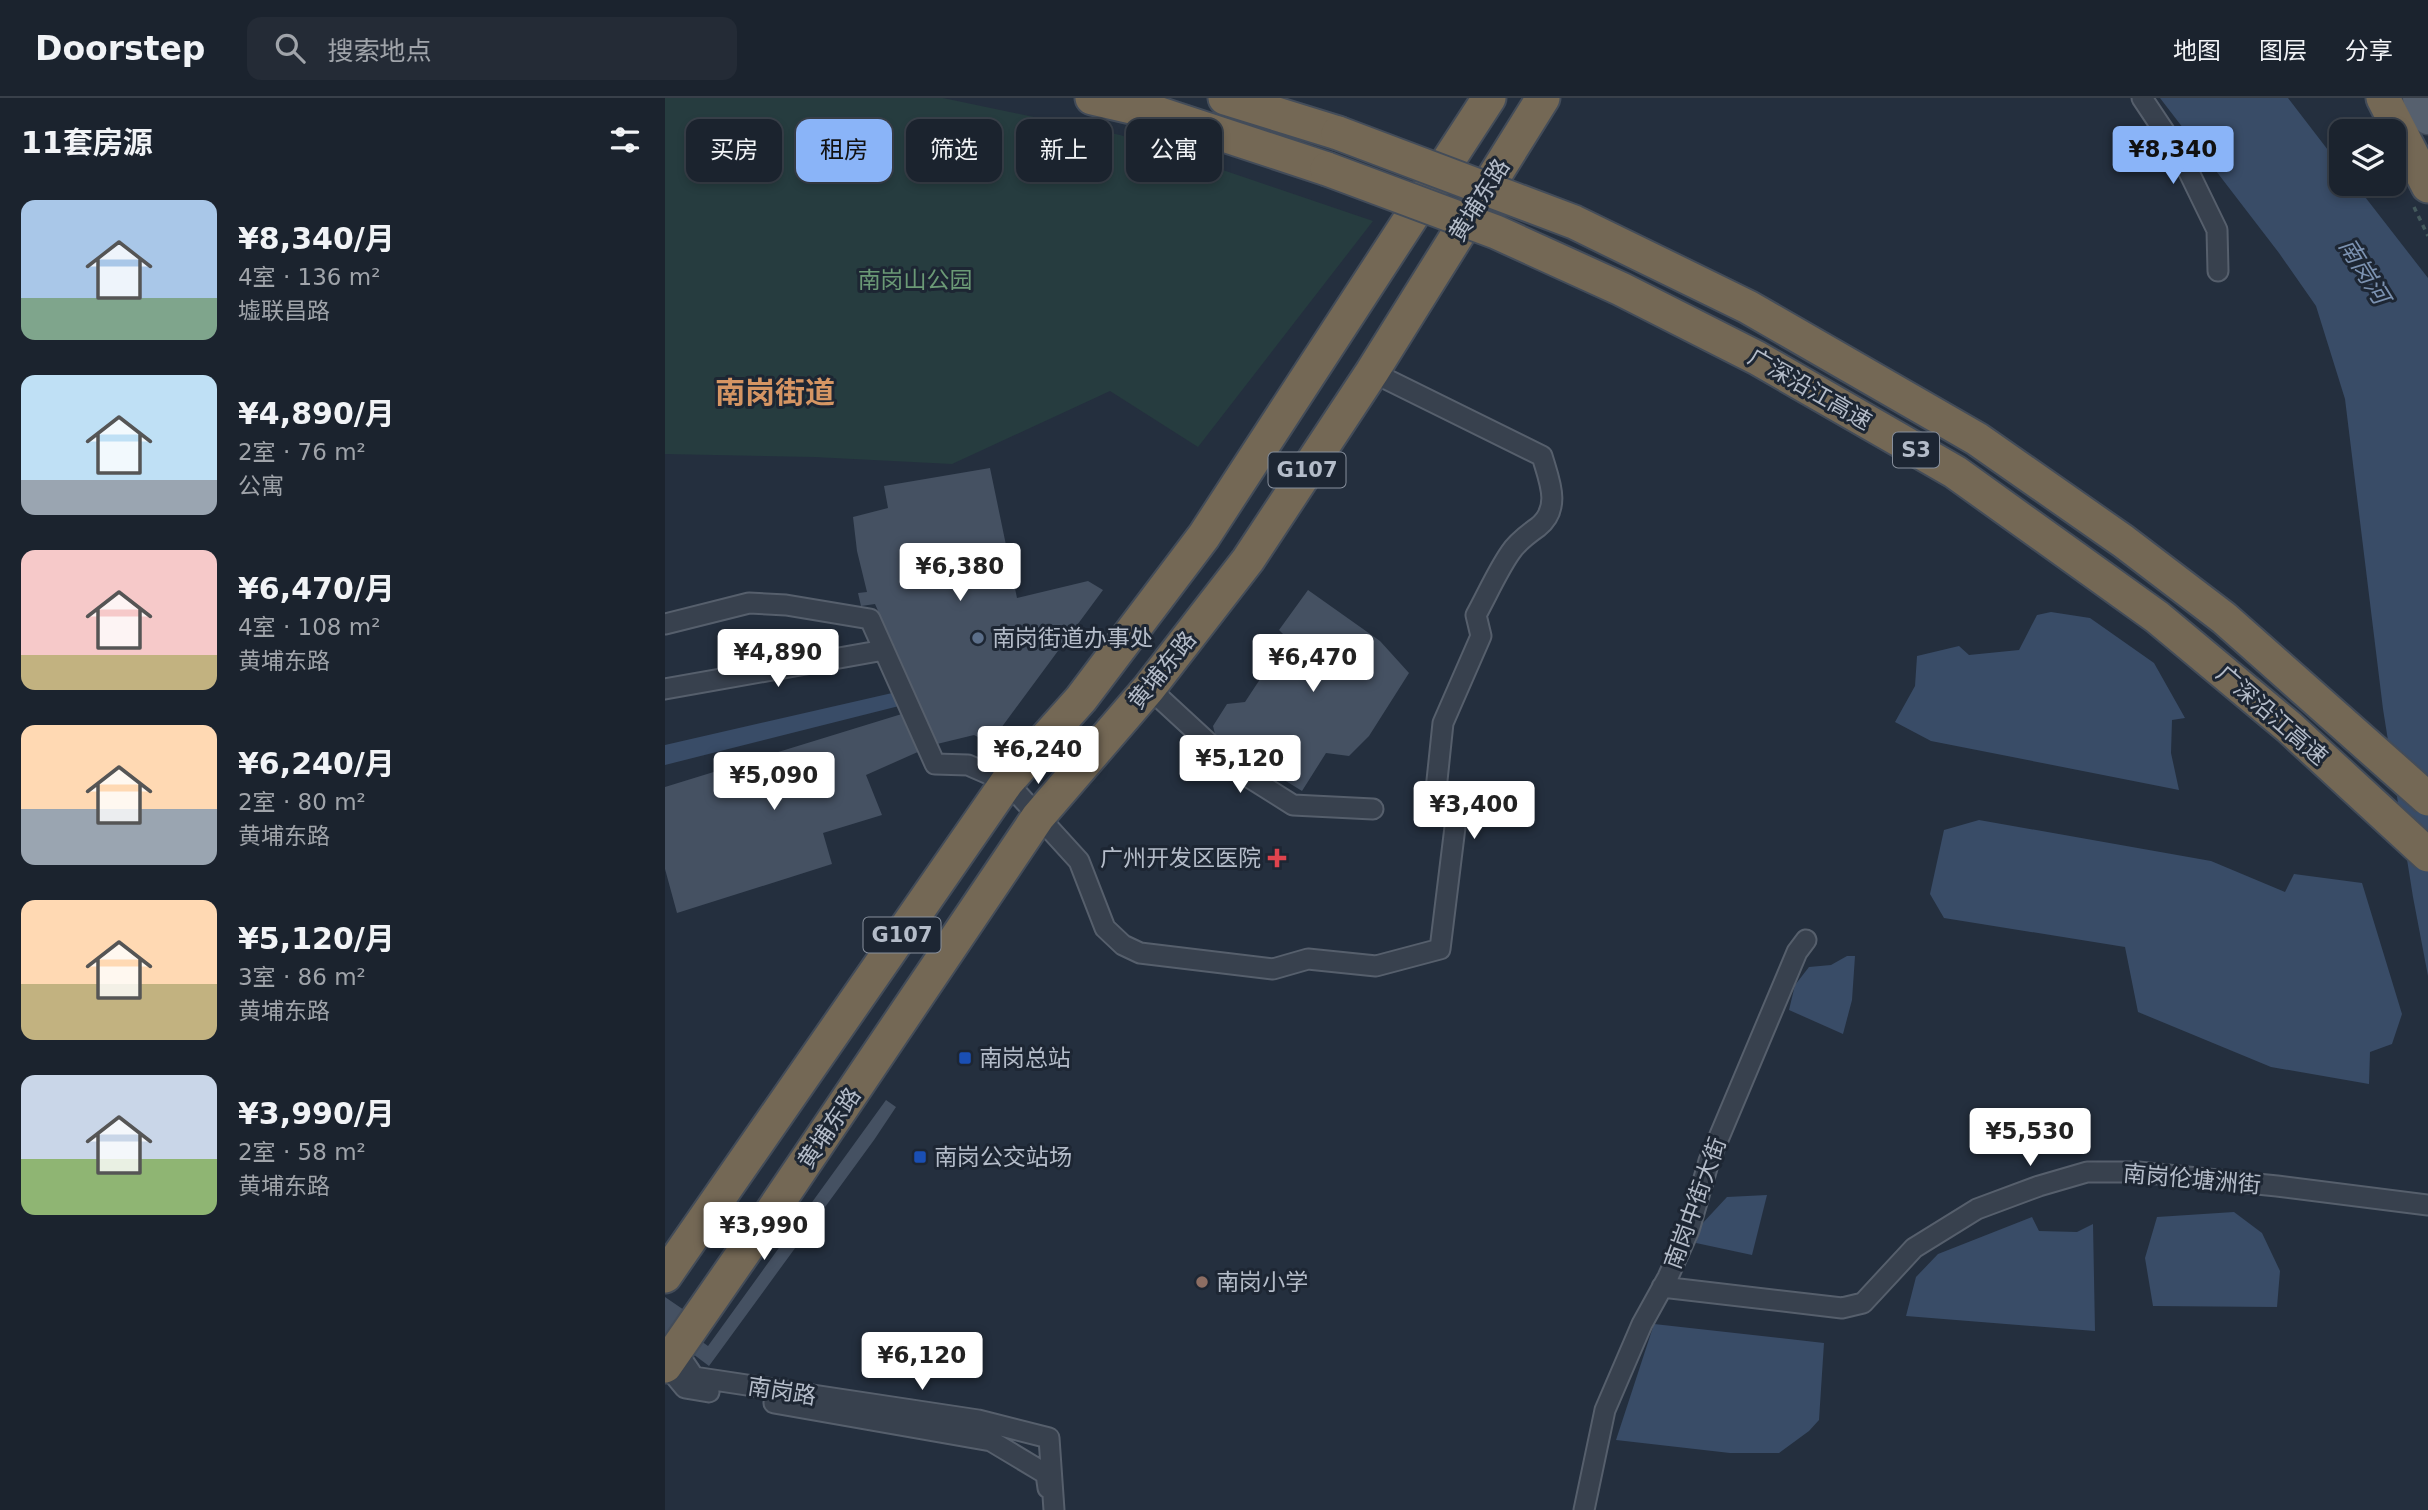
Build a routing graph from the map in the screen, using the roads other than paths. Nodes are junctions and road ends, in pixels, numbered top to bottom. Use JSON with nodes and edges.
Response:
{"nodes":[{"id":1,"x":1092,"y":98,"type":"edge"},
{"id":2,"x":1225,"y":98,"type":"edge"},
{"id":3,"x":1489,"y":98,"type":"edge"},
{"id":4,"x":1543,"y":98,"type":"edge"},
{"id":5,"x":2142,"y":98,"type":"edge"},
{"id":6,"x":2383,"y":98,"type":"edge"},
{"id":7,"x":2418,"y":98,"type":"edge"},
{"id":8,"x":2428,"y":119,"type":"edge"},
{"id":9,"x":2428,"y":186,"type":"edge"},
{"id":10,"x":2218,"y":271,"type":"dead end"},
{"id":11,"x":1371,"y":372,"type":"junction"},
{"id":12,"x":665,"y":624,"type":"edge"},
{"id":13,"x":884,"y":650,"type":"junction"},
{"id":14,"x":1149,"y":688,"type":"junction"},
{"id":15,"x":665,"y":689,"type":"edge"},
{"id":16,"x":1007,"y":782,"type":"junction"},
{"id":17,"x":2428,"y":799,"type":"edge"},
{"id":18,"x":1373,"y":809,"type":"dead end"},
{"id":19,"x":1038,"y":817,"type":"junction"},
{"id":20,"x":2428,"y":855,"type":"edge"},
{"id":21,"x":1806,"y":940,"type":"dead end"},
{"id":22,"x":2428,"y":1205,"type":"edge"},
{"id":23,"x":665,"y":1276,"type":"edge"},
{"id":24,"x":1662,"y":1287,"type":"junction"},
{"id":25,"x":671,"y":1357,"type":"edge"},
{"id":26,"x":1052,"y":1510,"type":"edge"},
{"id":27,"x":1584,"y":1510,"type":"edge"}],
"edges":[{"from":1,"to":20,"type":"highway","name":"广深沿江高速","number":"S3","bridge":true},
{"from":2,"to":17,"type":"highway","name":"广深沿江高速","number":"S3","bridge":true},
{"from":3,"to":16,"type":"highway","name":"黄埔东路","number":"G107"},
{"from":4,"to":11,"type":"highway","name":"黄埔东路","number":"G107"},
{"from":5,"to":10,"type":"street"},
{"from":6,"to":9,"type":"highway"},
{"from":7,"to":8,"type":"main road"},
{"from":11,"to":14,"type":"highway","name":"黄埔东路","number":"G107"},
{"from":11,"to":19,"type":"street"},
{"from":12,"to":13,"type":"street"},
{"from":13,"to":15,"type":"street"},
{"from":13,"to":16,"type":"street"},
{"from":14,"to":18,"type":"street"},
{"from":14,"to":19,"type":"highway","name":"黄埔东路","number":"G107"},
{"from":16,"to":19,"type":"street"},
{"from":16,"to":23,"type":"highway","name":"黄埔东路","number":"G107"},
{"from":19,"to":25,"type":"highway","name":"黄埔东路","number":"G107"},
{"from":21,"to":24,"type":"street","name":"南岗中街大街"},
{"from":22,"to":24,"type":"street","name":"南岗伦塘洲街"},
{"from":24,"to":27,"type":"street","name":"南岗中街大街"},
{"from":25,"to":26,"type":"street","name":"南岗路"},
{"from":25,"to":26,"type":"street","name":"南岗路"}]}
